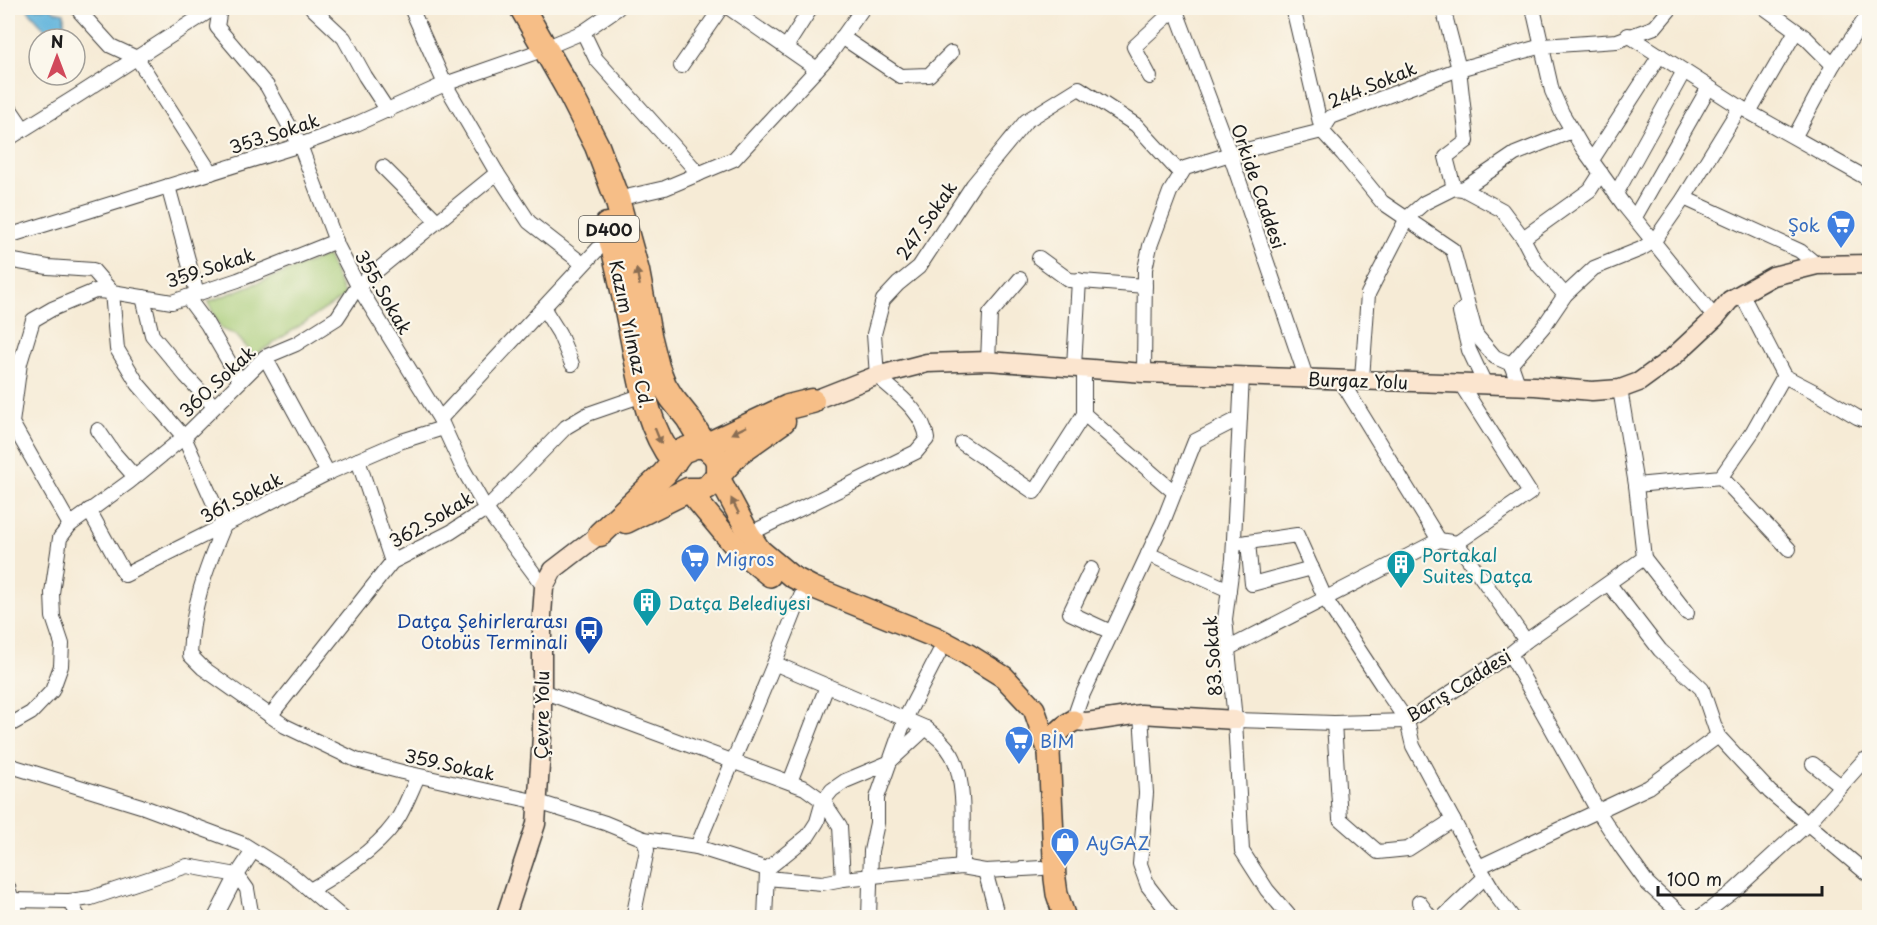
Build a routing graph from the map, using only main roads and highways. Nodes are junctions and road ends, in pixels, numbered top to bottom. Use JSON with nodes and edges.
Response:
{"nodes":[{"id":1,"x":508,"y":8,"type":"edge"},
{"id":2,"x":522,"y":8,"type":"edge"},
{"id":3,"x":538,"y":51,"type":"junction"},
{"id":4,"x":705,"y":446,"type":"junction"},
{"id":5,"x":674,"y":462,"type":"junction"},
{"id":6,"x":718,"y":476,"type":"junction"},
{"id":7,"x":688,"y":490,"type":"junction"},
{"id":8,"x":1034,"y":709,"type":"junction"},
{"id":9,"x":1049,"y":752,"type":"junction"},
{"id":10,"x":1052,"y":918,"type":"edge"},
{"id":11,"x":1065,"y":918,"type":"edge"}],
"edges":[{"from":1,"to":3,"type":"highway","name":"Kazım Yılmaz Cd.","number":"D400"},
{"from":2,"to":3,"type":"highway","name":"Kazım Yılmaz Cd.","number":"D400"},
{"from":4,"to":3,"type":"highway","name":"Kazım Yılmaz Cd.","number":"D400","one_way":true},
{"from":3,"to":5,"type":"highway","name":"Kazım Yılmaz Cd.","number":"D400","one_way":true},
{"from":4,"to":5,"type":"highway"},
{"from":4,"to":6,"type":"highway","number":"D400"},
{"from":6,"to":4,"type":"highway","one_way":true},
{"from":5,"to":7,"type":"highway","number":"D400"},
{"from":5,"to":7,"type":"highway"},
{"from":6,"to":7,"type":"highway"},
{"from":8,"to":6,"type":"main road","one_way":true},
{"from":7,"to":10,"type":"main road"},
{"from":8,"to":9,"type":"main road"},
{"from":8,"to":9,"type":"main road"},
{"from":9,"to":11,"type":"main road"}]}
